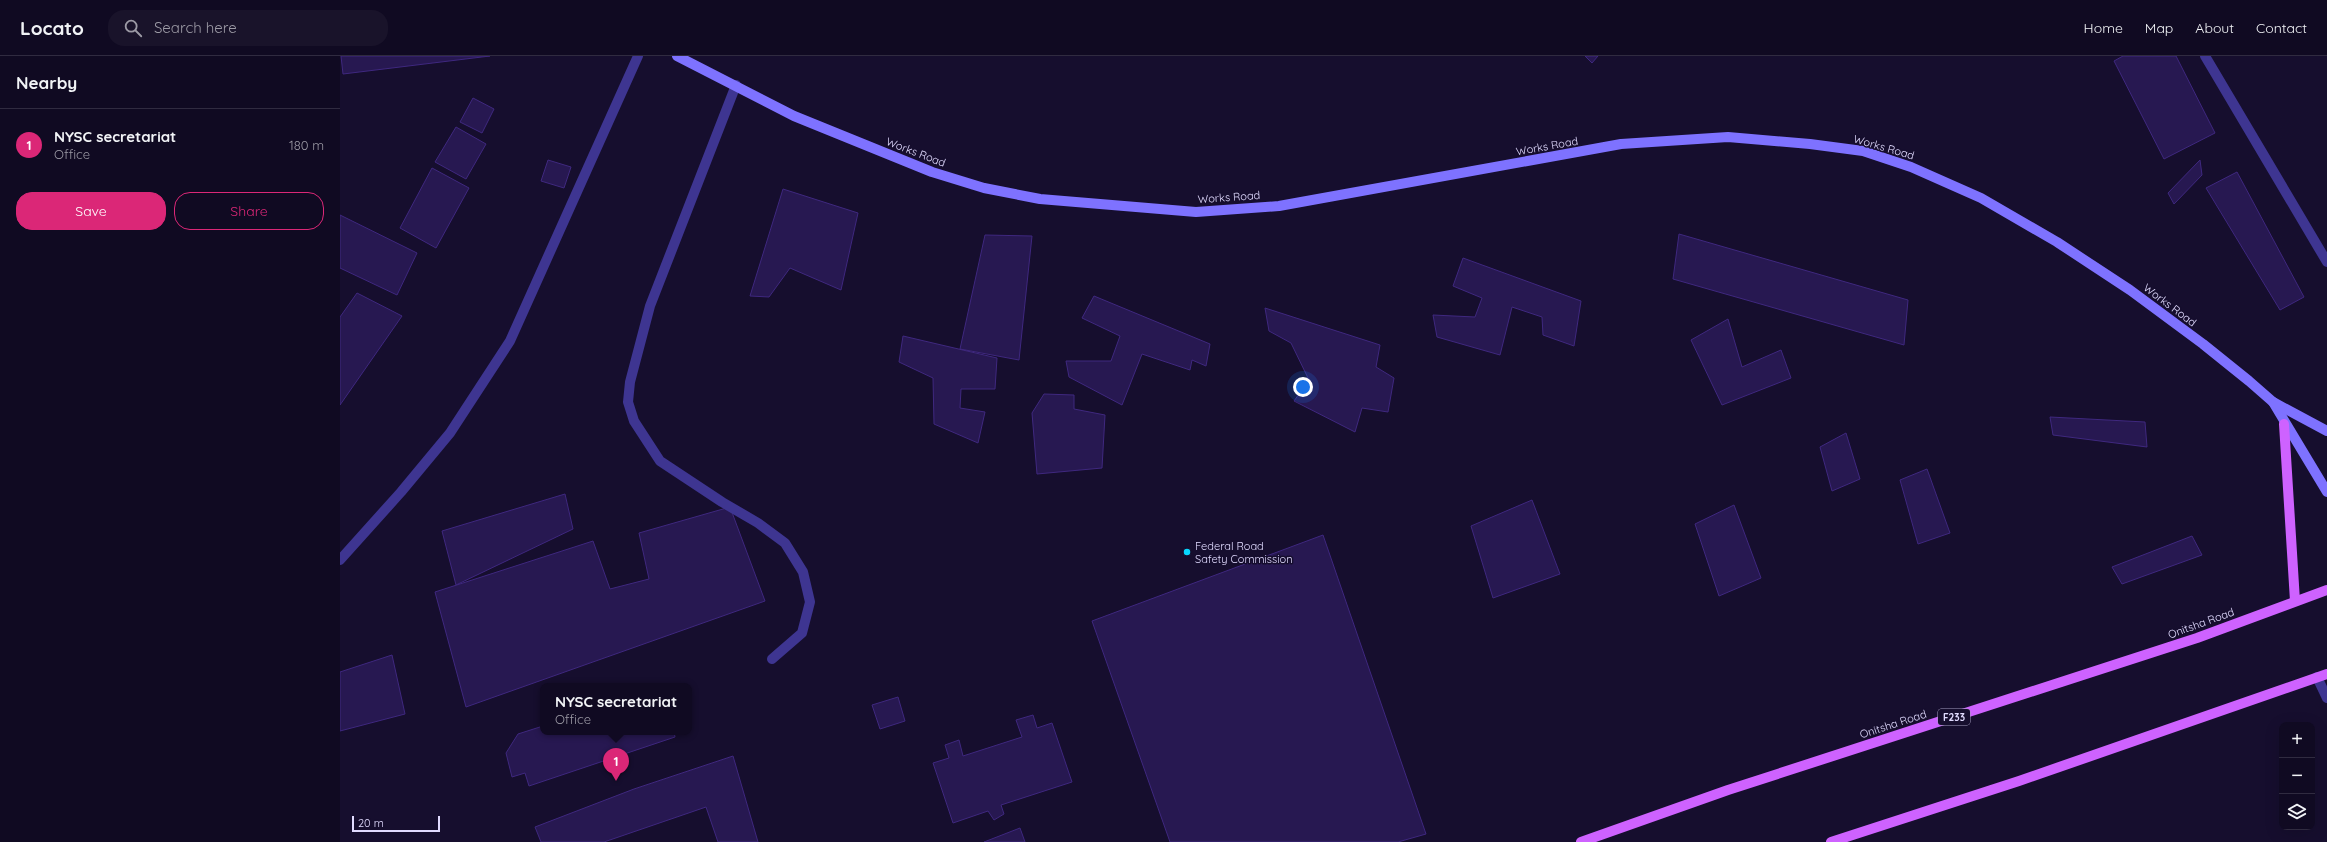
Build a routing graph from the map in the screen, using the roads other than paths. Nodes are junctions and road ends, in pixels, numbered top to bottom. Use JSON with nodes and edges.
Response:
{"nodes":[{"id":1,"x":638,"y":56,"type":"edge"},
{"id":2,"x":677,"y":56,"type":"edge"},
{"id":3,"x":2205,"y":56,"type":"edge"},
{"id":4,"x":736,"y":85,"type":"junction"},
{"id":5,"x":2327,"y":262,"type":"edge"},
{"id":6,"x":2274,"y":402,"type":"junction"},
{"id":7,"x":2284,"y":424,"type":"junction"},
{"id":8,"x":2327,"y":431,"type":"edge"},
{"id":9,"x":2327,"y":492,"type":"edge"},
{"id":10,"x":340,"y":560,"type":"edge"},
{"id":11,"x":2327,"y":590,"type":"edge"},
{"id":12,"x":2295,"y":601,"type":"junction"},
{"id":13,"x":772,"y":659,"type":"dead end"},
{"id":14,"x":2322,"y":676,"type":"edge"},
{"id":15,"x":2327,"y":698,"type":"edge"},
{"id":16,"x":1581,"y":842,"type":"edge"},
{"id":17,"x":1831,"y":842,"type":"edge"}],
"edges":[{"from":1,"to":10,"type":"street"},
{"from":2,"to":4,"type":"main road","name":"Works Road"},
{"from":3,"to":5,"type":"street"},
{"from":4,"to":6,"type":"main road","name":"Works Road"},
{"from":4,"to":13,"type":"street"},
{"from":6,"to":7,"type":"main road","name":"Works Road"},
{"from":6,"to":8,"type":"main road"},
{"from":7,"to":9,"type":"main road","name":"Works Road"},
{"from":7,"to":12,"type":"main road"},
{"from":11,"to":12,"type":"main road","name":"Onitsha Road","number":"F233"},
{"from":12,"to":16,"type":"main road","name":"Onitsha Road","number":"F233"},
{"from":14,"to":15,"type":"street"},
{"from":14,"to":17,"type":"main road"}]}
